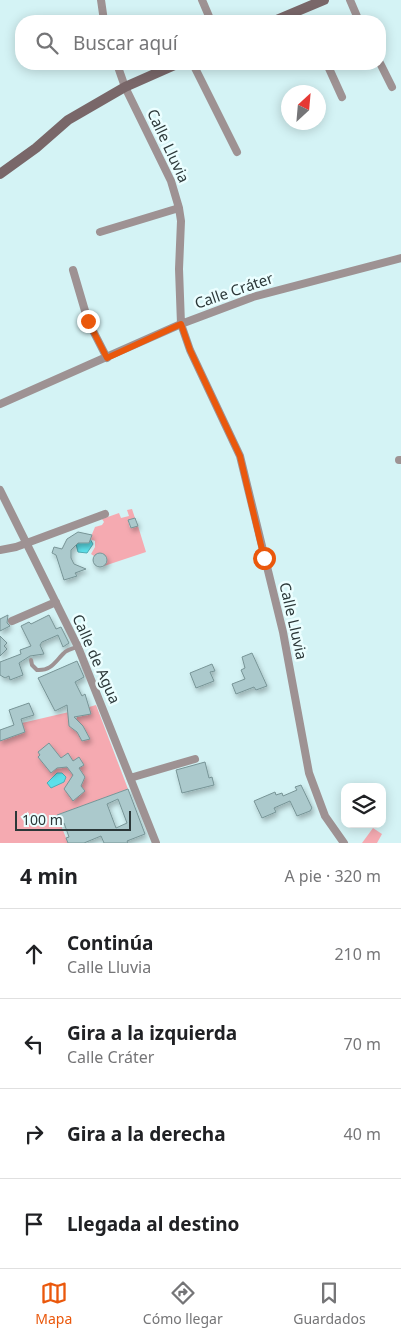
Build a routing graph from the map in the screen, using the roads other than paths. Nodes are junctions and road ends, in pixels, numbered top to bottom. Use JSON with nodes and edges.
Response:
{"nodes":[{"id":1,"x":101,"y":0,"type":"edge"},
{"id":2,"x":202,"y":0,"type":"edge"},
{"id":3,"x":324,"y":0,"type":"edge"},
{"id":4,"x":350,"y":0,"type":"edge"},
{"id":5,"x":311,"y":3,"type":"edge"},
{"id":6,"x":103,"y":15,"type":"edge"},
{"id":7,"x":208,"y":15,"type":"edge"},
{"id":8,"x":286,"y":15,"type":"edge"},
{"id":9,"x":356,"y":15,"type":"edge"},
{"id":10,"x":119,"y":70,"type":"edge"},
{"id":11,"x":163,"y":70,"type":"edge"},
{"id":12,"x":196,"y":70,"type":"edge"},
{"id":13,"x":331,"y":70,"type":"edge"},
{"id":14,"x":384,"y":70,"type":"edge"},
{"id":15,"x":125,"y":87,"type":"junction"},
{"id":16,"x":392,"y":87,"type":"dead end"},
{"id":17,"x":342,"y":97,"type":"dead end"},
{"id":18,"x":237,"y":152,"type":"dead end"},
{"id":19,"x":3,"y":169,"type":"edge"},
{"id":20,"x":179,"y":208,"type":"junction"},
{"id":21,"x":100,"y":232,"type":"dead end"},
{"id":22,"x":401,"y":258,"type":"edge"},
{"id":23,"x":73,"y":270,"type":"dead end"},
{"id":24,"x":181,"y":324,"type":"junction"},
{"id":25,"x":107,"y":358,"type":"junction"},
{"id":26,"x":0,"y":404,"type":"edge"},
{"id":27,"x":0,"y":490,"type":"edge"},
{"id":28,"x":104,"y":514,"type":"dead end"},
{"id":29,"x":26,"y":543,"type":"junction"},
{"id":30,"x":0,"y":550,"type":"edge"},
{"id":31,"x":56,"y":602,"type":"junction"},
{"id":32,"x":12,"y":621,"type":"dead end"},
{"id":33,"x":78,"y":646,"type":"junction"},
{"id":34,"x":31,"y":660,"type":"dead end"},
{"id":35,"x":195,"y":759,"type":"dead end"},
{"id":36,"x":130,"y":778,"type":"junction"},
{"id":37,"x":156,"y":843,"type":"edge"},
{"id":38,"x":344,"y":843,"type":"edge"}],
"edges":[{"from":1,"to":6,"type":"street"},
{"from":2,"to":7,"type":"street"},
{"from":3,"to":5,"type":"street"},
{"from":4,"to":9,"type":"street"},
{"from":5,"to":8,"type":"street"},
{"from":10,"to":15,"type":"street","name":"Calle Lluvia"},
{"from":11,"to":15,"type":"street"},
{"from":12,"to":18,"type":"street"},
{"from":13,"to":17,"type":"street"},
{"from":14,"to":16,"type":"street"},
{"from":15,"to":19,"type":"street"},
{"from":15,"to":20,"type":"street","name":"Calle Lluvia"},
{"from":20,"to":21,"type":"street"},
{"from":20,"to":24,"type":"street","name":"Calle Lluvia"},
{"from":22,"to":24,"type":"street","name":"Calle Cráter"},
{"from":23,"to":25,"type":"street"},
{"from":24,"to":25,"type":"street","name":"Calle Cráter"},
{"from":24,"to":38,"type":"street","name":"Calle Lluvia"},
{"from":25,"to":26,"type":"street","name":"Calle Cráter"},
{"from":27,"to":29,"type":"street","name":"Calle de Agua"},
{"from":28,"to":29,"type":"street"},
{"from":29,"to":30,"type":"street"},
{"from":29,"to":31,"type":"street","name":"Calle de Agua"},
{"from":31,"to":32,"type":"street"},
{"from":31,"to":33,"type":"street","name":"Calle de Agua"},
{"from":33,"to":34,"type":"lane"},
{"from":33,"to":36,"type":"street","name":"Calle de Agua"},
{"from":35,"to":36,"type":"street"},
{"from":36,"to":37,"type":"street","name":"Calle de Agua"}]}
